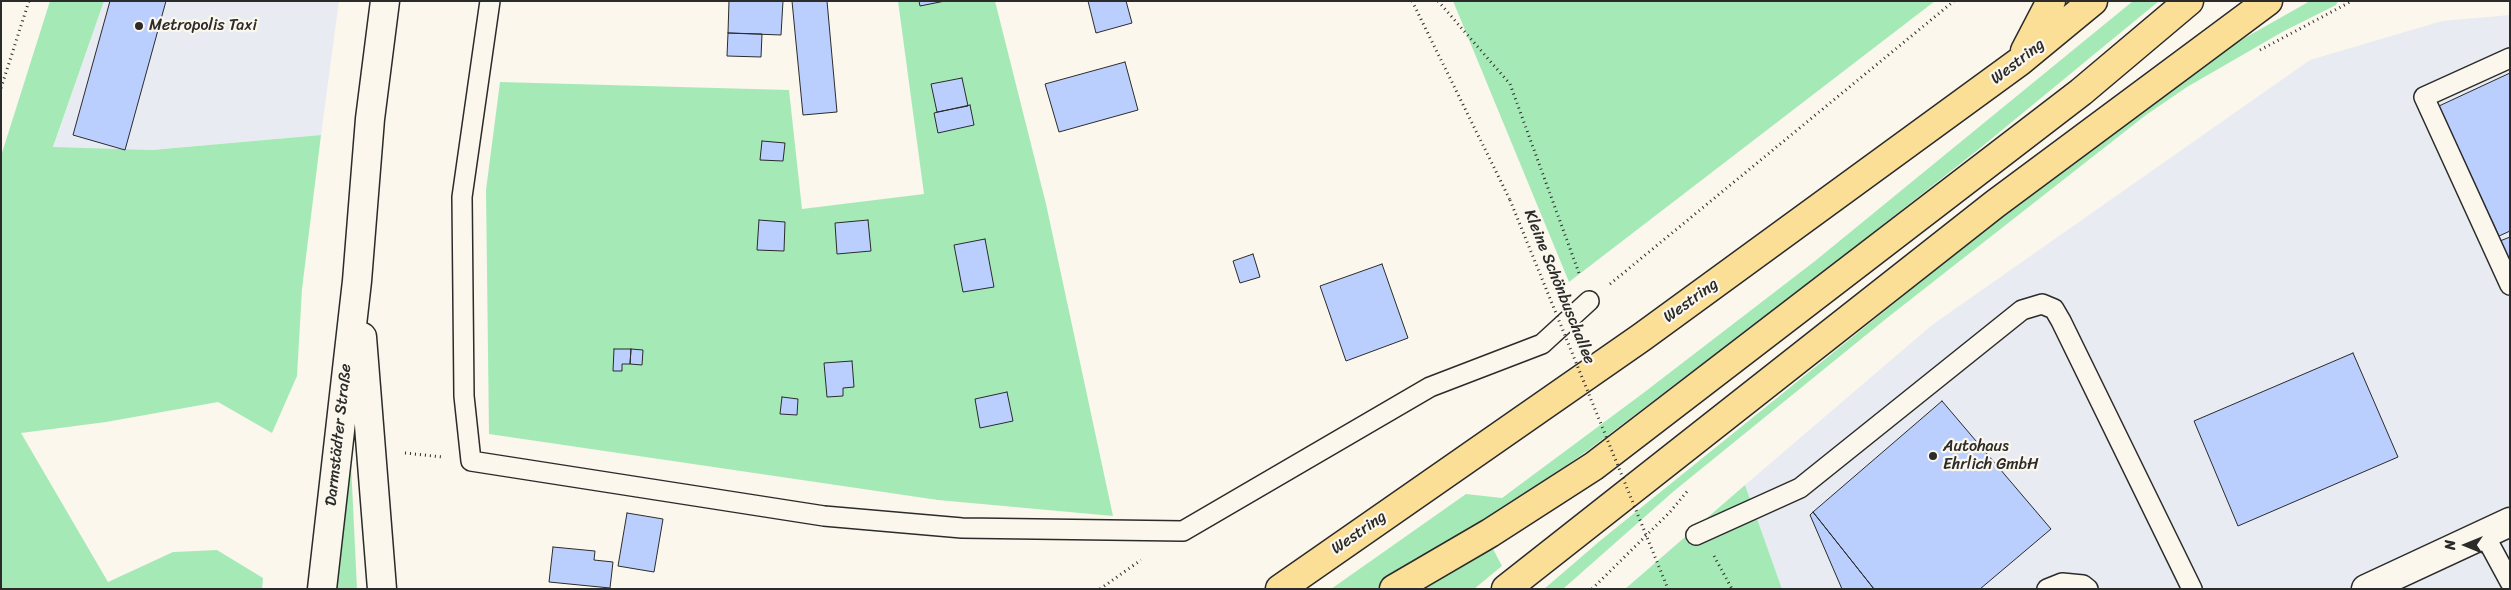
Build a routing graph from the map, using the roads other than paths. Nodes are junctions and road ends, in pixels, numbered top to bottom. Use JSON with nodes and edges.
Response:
{"nodes":[{"id":1,"x":385,"y":1,"type":"edge"},
{"id":2,"x":490,"y":1,"type":"edge"},
{"id":3,"x":2051,"y":1,"type":"edge"},
{"id":4,"x":2093,"y":1,"type":"edge"},
{"id":5,"x":2189,"y":1,"type":"edge"},
{"id":6,"x":2268,"y":1,"type":"edge"},
{"id":7,"x":2510,"y":58,"type":"edge"},
{"id":8,"x":2019,"y":62,"type":"junction"},
{"id":9,"x":2081,"y":92,"type":"junction"},
{"id":10,"x":1995,"y":204,"type":"junction"},
{"id":11,"x":357,"y":281,"type":"junction"},
{"id":12,"x":2510,"y":285,"type":"edge"},
{"id":13,"x":1589,"y":301,"type":"road end"},
{"id":14,"x":2510,"y":522,"type":"edge"},
{"id":15,"x":2484,"y":534,"type":"junction"},
{"id":16,"x":1696,"y":535,"type":"dead end"},
{"id":17,"x":2510,"y":582,"type":"edge"},
{"id":18,"x":322,"y":589,"type":"edge"},
{"id":19,"x":382,"y":589,"type":"edge"},
{"id":20,"x":1280,"y":589,"type":"edge"},
{"id":21,"x":1394,"y":589,"type":"edge"},
{"id":22,"x":1506,"y":589,"type":"edge"},
{"id":23,"x":2047,"y":589,"type":"edge"},
{"id":24,"x":2088,"y":589,"type":"edge"},
{"id":25,"x":2192,"y":589,"type":"edge"},
{"id":26,"x":2366,"y":589,"type":"edge"}],
"edges":[{"from":1,"to":11,"type":"main road","name":"Darmstädter Straße"},
{"from":2,"to":13,"type":"lane"},
{"from":3,"to":8,"type":"highway"},
{"from":4,"to":8,"type":"highway","name":"Westring"},
{"from":5,"to":9,"type":"highway"},
{"from":6,"to":10,"type":"highway"},
{"from":7,"to":12,"type":"lane"},
{"from":8,"to":20,"type":"highway","name":"Westring"},
{"from":9,"to":10,"type":"highway"},
{"from":9,"to":21,"type":"highway"},
{"from":10,"to":22,"type":"highway"},
{"from":11,"to":18,"type":"main road","name":"Darmstädter Straße"},
{"from":11,"to":19,"type":"main road","name":"Darmstädter Straße"},
{"from":14,"to":15,"type":"main road"},
{"from":15,"to":17,"type":"lane"},
{"from":15,"to":26,"type":"main road"},
{"from":16,"to":25,"type":"lane"},
{"from":23,"to":24,"type":"lane"}]}
